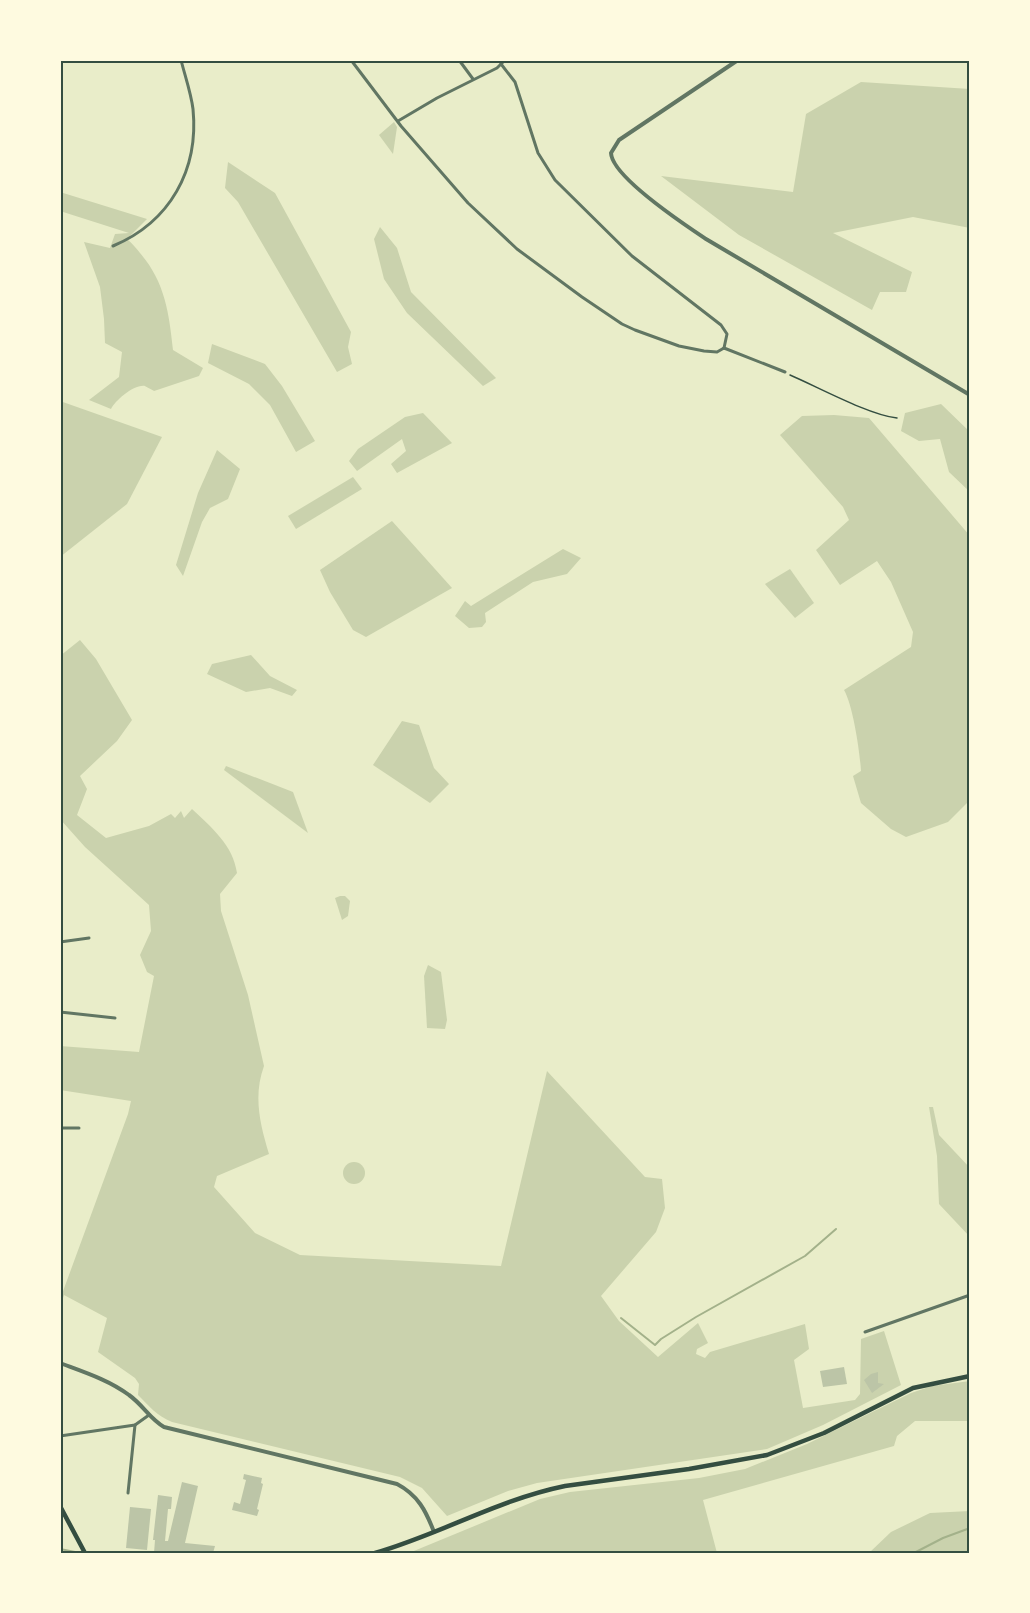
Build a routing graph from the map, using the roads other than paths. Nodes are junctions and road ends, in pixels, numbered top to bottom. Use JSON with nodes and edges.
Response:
{"nodes":[{"id":1,"x":181,"y":60,"type":"edge"},
{"id":2,"x":351,"y":60,"type":"edge"},
{"id":3,"x":459,"y":60,"type":"edge"},
{"id":4,"x":506,"y":60,"type":"edge"},
{"id":5,"x":738,"y":60,"type":"edge"},
{"id":6,"x":501,"y":64,"type":"junction"},
{"id":7,"x":472,"y":79,"type":"junction"},
{"id":8,"x":398,"y":121,"type":"junction"},
{"id":9,"x":113,"y":246,"type":"dead end"},
{"id":10,"x":724,"y":348,"type":"junction"},
{"id":11,"x":785,"y":372,"type":"road end"},
{"id":12,"x":970,"y":395,"type":"edge"},
{"id":13,"x":89,"y":938,"type":"dead end"},
{"id":14,"x":60,"y":942,"type":"edge"},
{"id":15,"x":60,"y":1012,"type":"edge"},
{"id":16,"x":115,"y":1018,"type":"dead end"},
{"id":17,"x":60,"y":1128,"type":"edge"},
{"id":18,"x":79,"y":1128,"type":"dead end"},
{"id":19,"x":970,"y":1295,"type":"edge"},
{"id":20,"x":865,"y":1332,"type":"dead end"},
{"id":21,"x":60,"y":1363,"type":"edge"},
{"id":22,"x":970,"y":1376,"type":"edge"},
{"id":23,"x":149,"y":1415,"type":"junction"},
{"id":24,"x":135,"y":1425,"type":"junction"},
{"id":25,"x":60,"y":1436,"type":"edge"},
{"id":26,"x":128,"y":1493,"type":"dead end"},
{"id":27,"x":60,"y":1506,"type":"edge"},
{"id":28,"x":434,"y":1532,"type":"junction"},
{"id":29,"x":85,"y":1553,"type":"edge"},
{"id":30,"x":375,"y":1553,"type":"edge"}],
"edges":[{"from":1,"to":9,"type":"street"},
{"from":2,"to":8,"type":"street"},
{"from":3,"to":7,"type":"street"},
{"from":4,"to":6,"type":"street"},
{"from":5,"to":12,"type":"street"},
{"from":6,"to":7,"type":"street"},
{"from":6,"to":10,"type":"street"},
{"from":7,"to":8,"type":"street"},
{"from":8,"to":10,"type":"street"},
{"from":10,"to":11,"type":"street"},
{"from":13,"to":14,"type":"street"},
{"from":15,"to":16,"type":"street"},
{"from":17,"to":18,"type":"street"},
{"from":19,"to":20,"type":"street"},
{"from":21,"to":23,"type":"street"},
{"from":22,"to":28,"type":"main road"},
{"from":23,"to":24,"type":"street"},
{"from":23,"to":28,"type":"street"},
{"from":24,"to":25,"type":"street"},
{"from":24,"to":26,"type":"street"},
{"from":27,"to":29,"type":"main road"},
{"from":28,"to":30,"type":"main road"}]}
